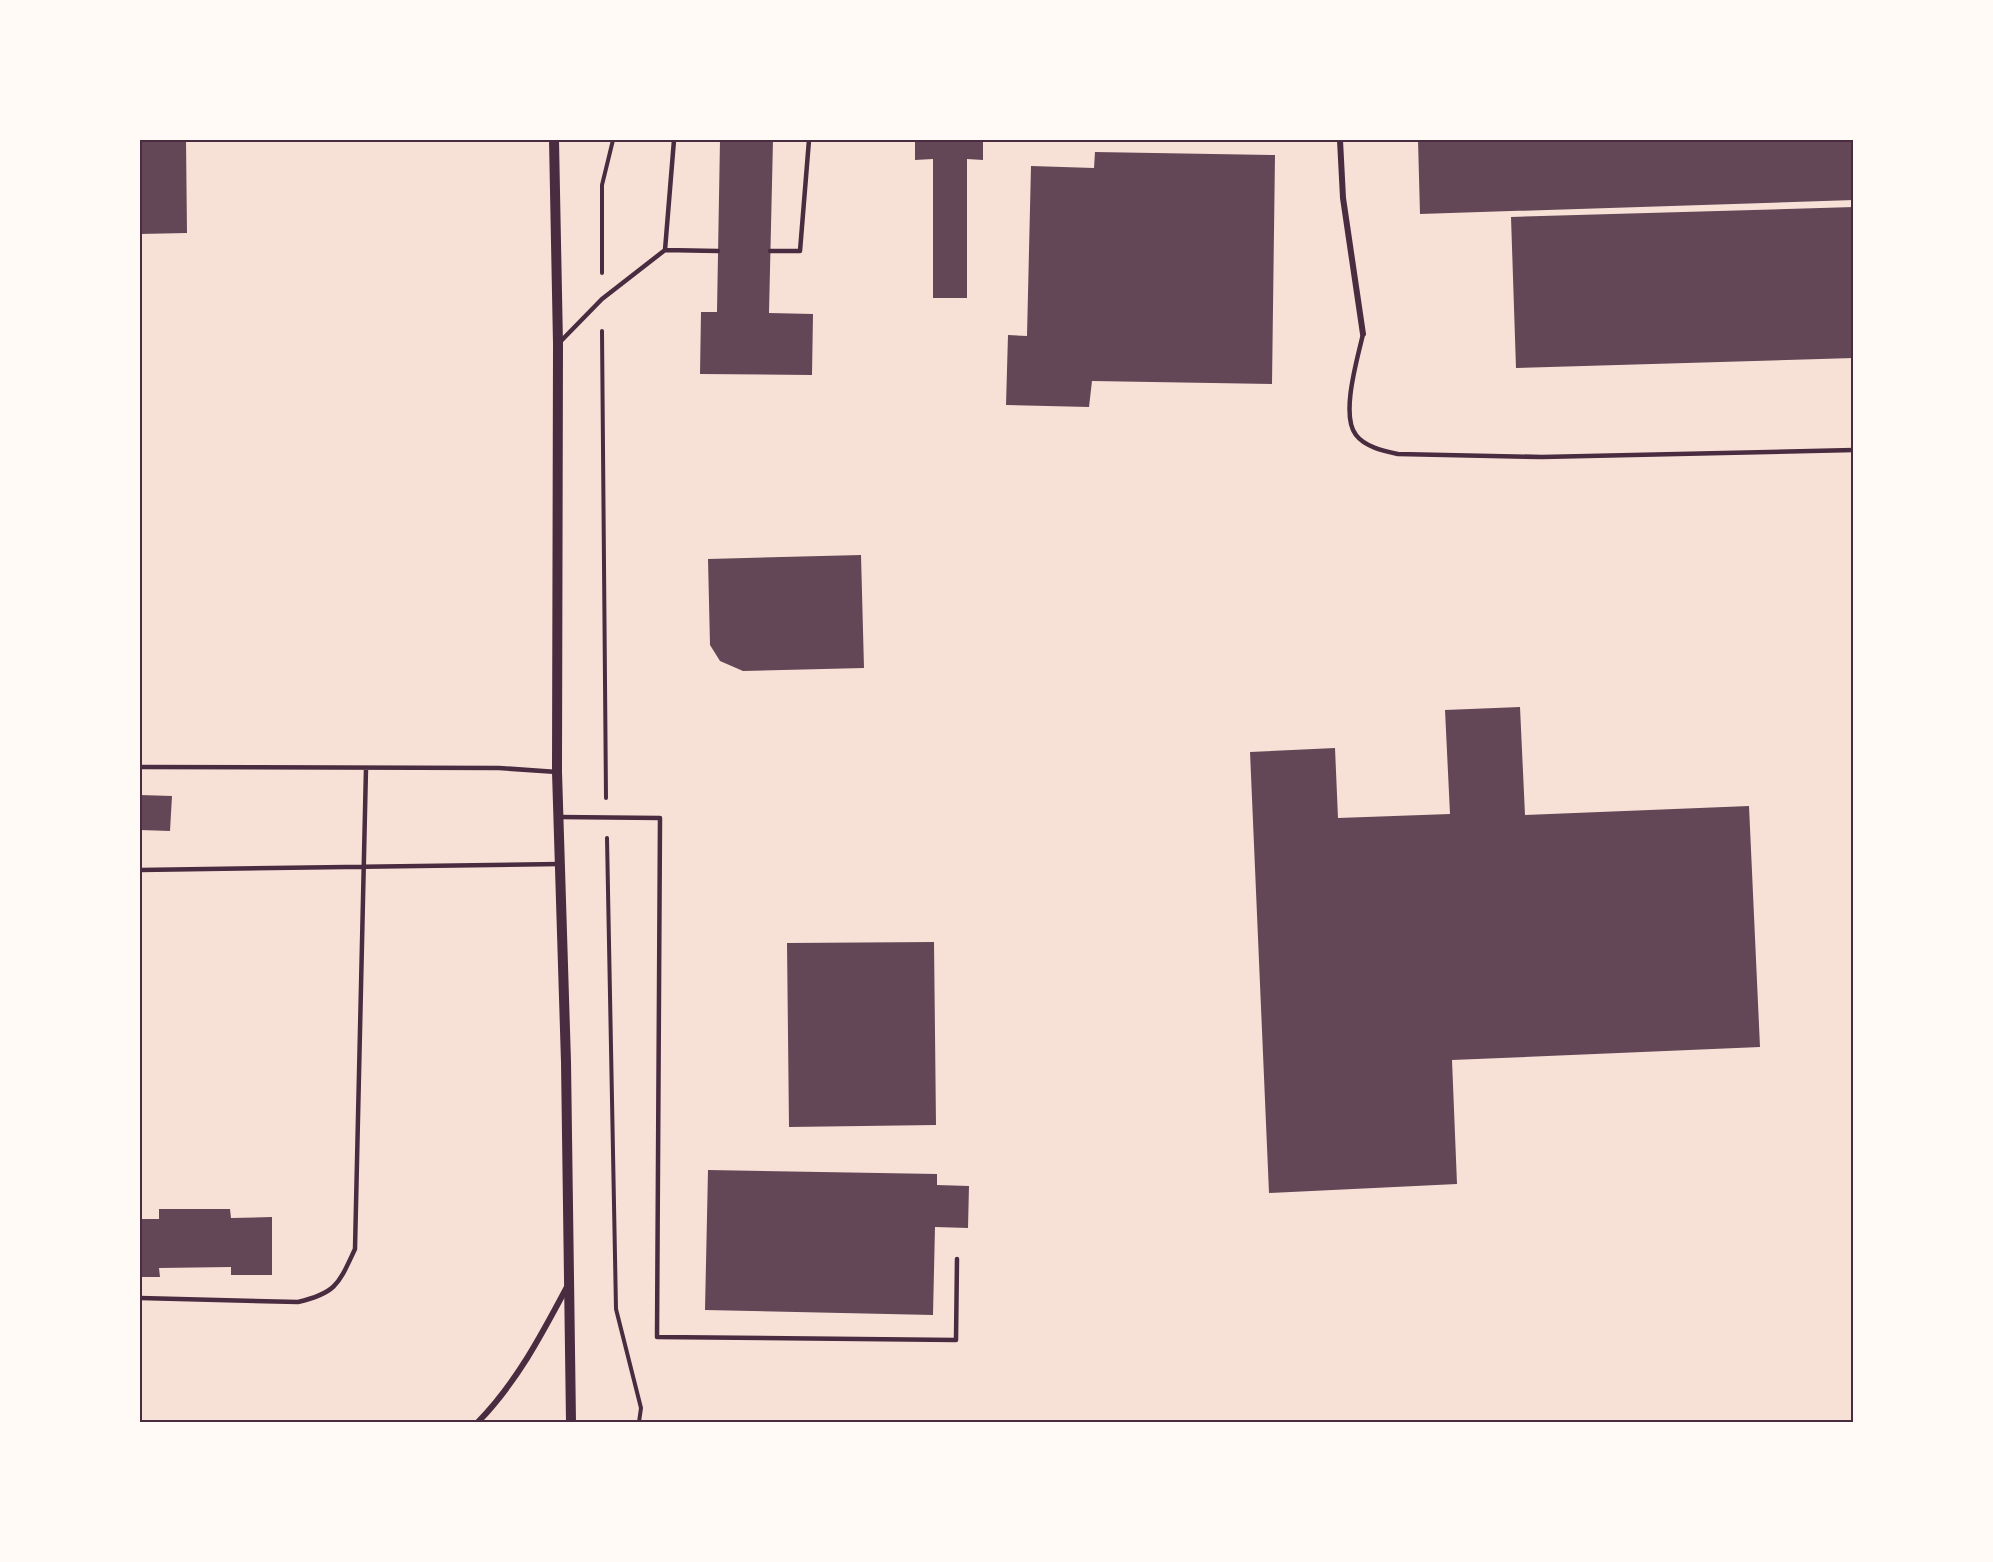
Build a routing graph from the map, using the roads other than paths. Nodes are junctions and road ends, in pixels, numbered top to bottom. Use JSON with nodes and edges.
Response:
{"nodes":[{"id":1,"x":554,"y":140,"type":"edge"},
{"id":2,"x":674,"y":140,"type":"edge"},
{"id":3,"x":809,"y":140,"type":"edge"},
{"id":4,"x":1340,"y":140,"type":"edge"},
{"id":5,"x":665,"y":250,"type":"junction"},
{"id":6,"x":718,"y":251,"type":"dead end"},
{"id":7,"x":770,"y":251,"type":"dead end"},
{"id":8,"x":1363,"y":334,"type":"joint"},
{"id":9,"x":558,"y":344,"type":"junction"},
{"id":10,"x":1854,"y":450,"type":"edge"},
{"id":11,"x":140,"y":767,"type":"edge"},
{"id":12,"x":366,"y":768,"type":"junction"},
{"id":13,"x":557,"y":772,"type":"junction"},
{"id":14,"x":559,"y":817,"type":"junction"},
{"id":15,"x":560,"y":864,"type":"junction"},
{"id":16,"x":365,"y":867,"type":"junction"},
{"id":17,"x":140,"y":870,"type":"edge"},
{"id":18,"x":957,"y":1259,"type":"dead end"},
{"id":19,"x":568,"y":1284,"type":"junction"},
{"id":20,"x":140,"y":1298,"type":"edge"},
{"id":21,"x":478,"y":1422,"type":"edge"},
{"id":22,"x":571,"y":1422,"type":"edge"}],
"edges":[{"from":1,"to":9,"type":"street"},
{"from":2,"to":5,"type":"lane"},
{"from":3,"to":7,"type":"lane"},
{"from":4,"to":8,"type":"street"},
{"from":5,"to":6,"type":"lane"},
{"from":5,"to":9,"type":"lane"},
{"from":8,"to":10,"type":"lane"},
{"from":9,"to":13,"type":"street"},
{"from":11,"to":12,"type":"lane"},
{"from":12,"to":13,"type":"lane"},
{"from":12,"to":16,"type":"lane"},
{"from":13,"to":14,"type":"street"},
{"from":14,"to":15,"type":"street"},
{"from":14,"to":18,"type":"lane"},
{"from":15,"to":16,"type":"lane"},
{"from":15,"to":19,"type":"street"},
{"from":16,"to":17,"type":"lane"},
{"from":16,"to":20,"type":"lane"},
{"from":19,"to":21,"type":"street"},
{"from":19,"to":22,"type":"street"}]}
